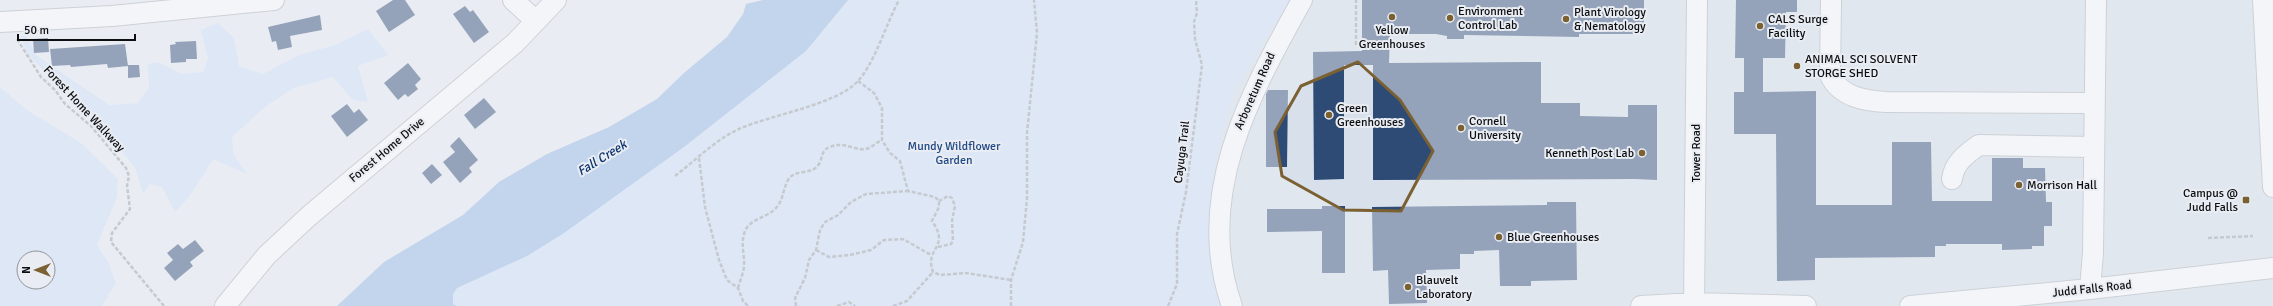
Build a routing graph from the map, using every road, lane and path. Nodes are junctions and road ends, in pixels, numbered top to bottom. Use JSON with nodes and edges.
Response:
{"nodes":[{"id":1,"x":274,"y":0,"type":"edge"},
{"id":2,"x":513,"y":0,"type":"edge"},
{"id":3,"x":556,"y":0,"type":"edge"},
{"id":4,"x":898,"y":0,"type":"edge"},
{"id":5,"x":1034,"y":0,"type":"edge"},
{"id":6,"x":1196,"y":0,"type":"edge"},
{"id":7,"x":1302,"y":0,"type":"edge"},
{"id":8,"x":1356,"y":0,"type":"edge"},
{"id":9,"x":1697,"y":0,"type":"edge"},
{"id":10,"x":1831,"y":0,"type":"edge"},
{"id":11,"x":2096,"y":0,"type":"edge"},
{"id":12,"x":2263,"y":0,"type":"edge"},
{"id":13,"x":244,"y":2,"type":"edge"},
{"id":14,"x":113,"y":8,"type":"edge"},
{"id":15,"x":535,"y":20,"type":"junction"},
{"id":16,"x":6,"y":22,"type":"edge"},
{"id":17,"x":1356,"y":45,"type":"dead end"},
{"id":18,"x":858,"y":81,"type":"junction"},
{"id":19,"x":2095,"y":103,"type":"junction"},
{"id":20,"x":882,"y":140,"type":"junction"},
{"id":21,"x":2094,"y":147,"type":"junction"},
{"id":22,"x":699,"y":158,"type":"junction"},
{"id":23,"x":676,"y":176,"type":"dead end"},
{"id":24,"x":1952,"y":179,"type":"dead end"},
{"id":25,"x":2273,"y":187,"type":"edge"},
{"id":26,"x":908,"y":191,"type":"junction"},
{"id":27,"x":939,"y":201,"type":"junction"},
{"id":28,"x":2253,"y":236,"type":"dead end"},
{"id":29,"x":2208,"y":238,"type":"dead end"},
{"id":30,"x":938,"y":247,"type":"junction"},
{"id":31,"x":816,"y":250,"type":"junction"},
{"id":32,"x":931,"y":255,"type":"junction"},
{"id":33,"x":2273,"y":268,"type":"edge"},
{"id":34,"x":933,"y":272,"type":"junction"},
{"id":35,"x":1011,"y":280,"type":"junction"},
{"id":36,"x":738,"y":288,"type":"junction"},
{"id":37,"x":2090,"y":289,"type":"junction"},
{"id":38,"x":1992,"y":303,"type":"edge"},
{"id":39,"x":1694,"y":305,"type":"edge"},
{"id":40,"x":164,"y":306,"type":"edge"},
{"id":41,"x":225,"y":306,"type":"edge"},
{"id":42,"x":748,"y":306,"type":"edge"},
{"id":43,"x":796,"y":306,"type":"edge"},
{"id":44,"x":837,"y":306,"type":"edge"},
{"id":45,"x":855,"y":306,"type":"edge"},
{"id":46,"x":893,"y":306,"type":"edge"},
{"id":47,"x":1011,"y":306,"type":"edge"},
{"id":48,"x":1168,"y":306,"type":"edge"},
{"id":49,"x":1232,"y":306,"type":"edge"},
{"id":50,"x":1641,"y":306,"type":"edge"},
{"id":51,"x":1806,"y":306,"type":"edge"},
{"id":52,"x":1910,"y":306,"type":"edge"}],
"edges":[{"from":1,"to":13,"type":"street"},
{"from":2,"to":15,"type":"street"},
{"from":3,"to":15,"type":"street","name":"Forest Home Drive"},
{"from":4,"to":18,"type":"path"},
{"from":5,"to":35,"type":"path"},
{"from":6,"to":48,"type":"path","name":"Cayuga Trail"},
{"from":7,"to":49,"type":"street","name":"Arboretum Road"},
{"from":8,"to":17,"type":"path"},
{"from":9,"to":39,"type":"street","name":"Tower Road"},
{"from":10,"to":19,"type":"street"},
{"from":11,"to":19,"type":"street"},
{"from":12,"to":25,"type":"street"},
{"from":13,"to":14,"type":"street"},
{"from":14,"to":16,"type":"street"},
{"from":15,"to":41,"type":"street","name":"Forest Home Drive"},
{"from":16,"to":40,"type":"path","name":"Forest Home Walkway"},
{"from":18,"to":20,"type":"path"},
{"from":18,"to":22,"type":"path"},
{"from":19,"to":21,"type":"street"},
{"from":20,"to":26,"type":"path"},
{"from":20,"to":36,"type":"path"},
{"from":21,"to":24,"type":"street"},
{"from":21,"to":37,"type":"street"},
{"from":22,"to":23,"type":"path"},
{"from":22,"to":36,"type":"path"},
{"from":26,"to":27,"type":"path"},
{"from":26,"to":31,"type":"path"},
{"from":27,"to":30,"type":"path"},
{"from":27,"to":30,"type":"path"},
{"from":28,"to":29,"type":"path"},
{"from":30,"to":32,"type":"path"},
{"from":31,"to":32,"type":"path"},
{"from":31,"to":43,"type":"path"},
{"from":32,"to":34,"type":"path"},
{"from":33,"to":37,"type":"street","name":"Judd Falls Road"},
{"from":34,"to":35,"type":"path"},
{"from":34,"to":46,"type":"path"},
{"from":35,"to":47,"type":"path"},
{"from":36,"to":42,"type":"path"},
{"from":37,"to":38,"type":"street","name":"Judd Falls Road"},
{"from":38,"to":52,"type":"street","name":"Judd Falls Road"},
{"from":39,"to":50,"type":"street"},
{"from":39,"to":51,"type":"street"},
{"from":44,"to":45,"type":"path"}]}
